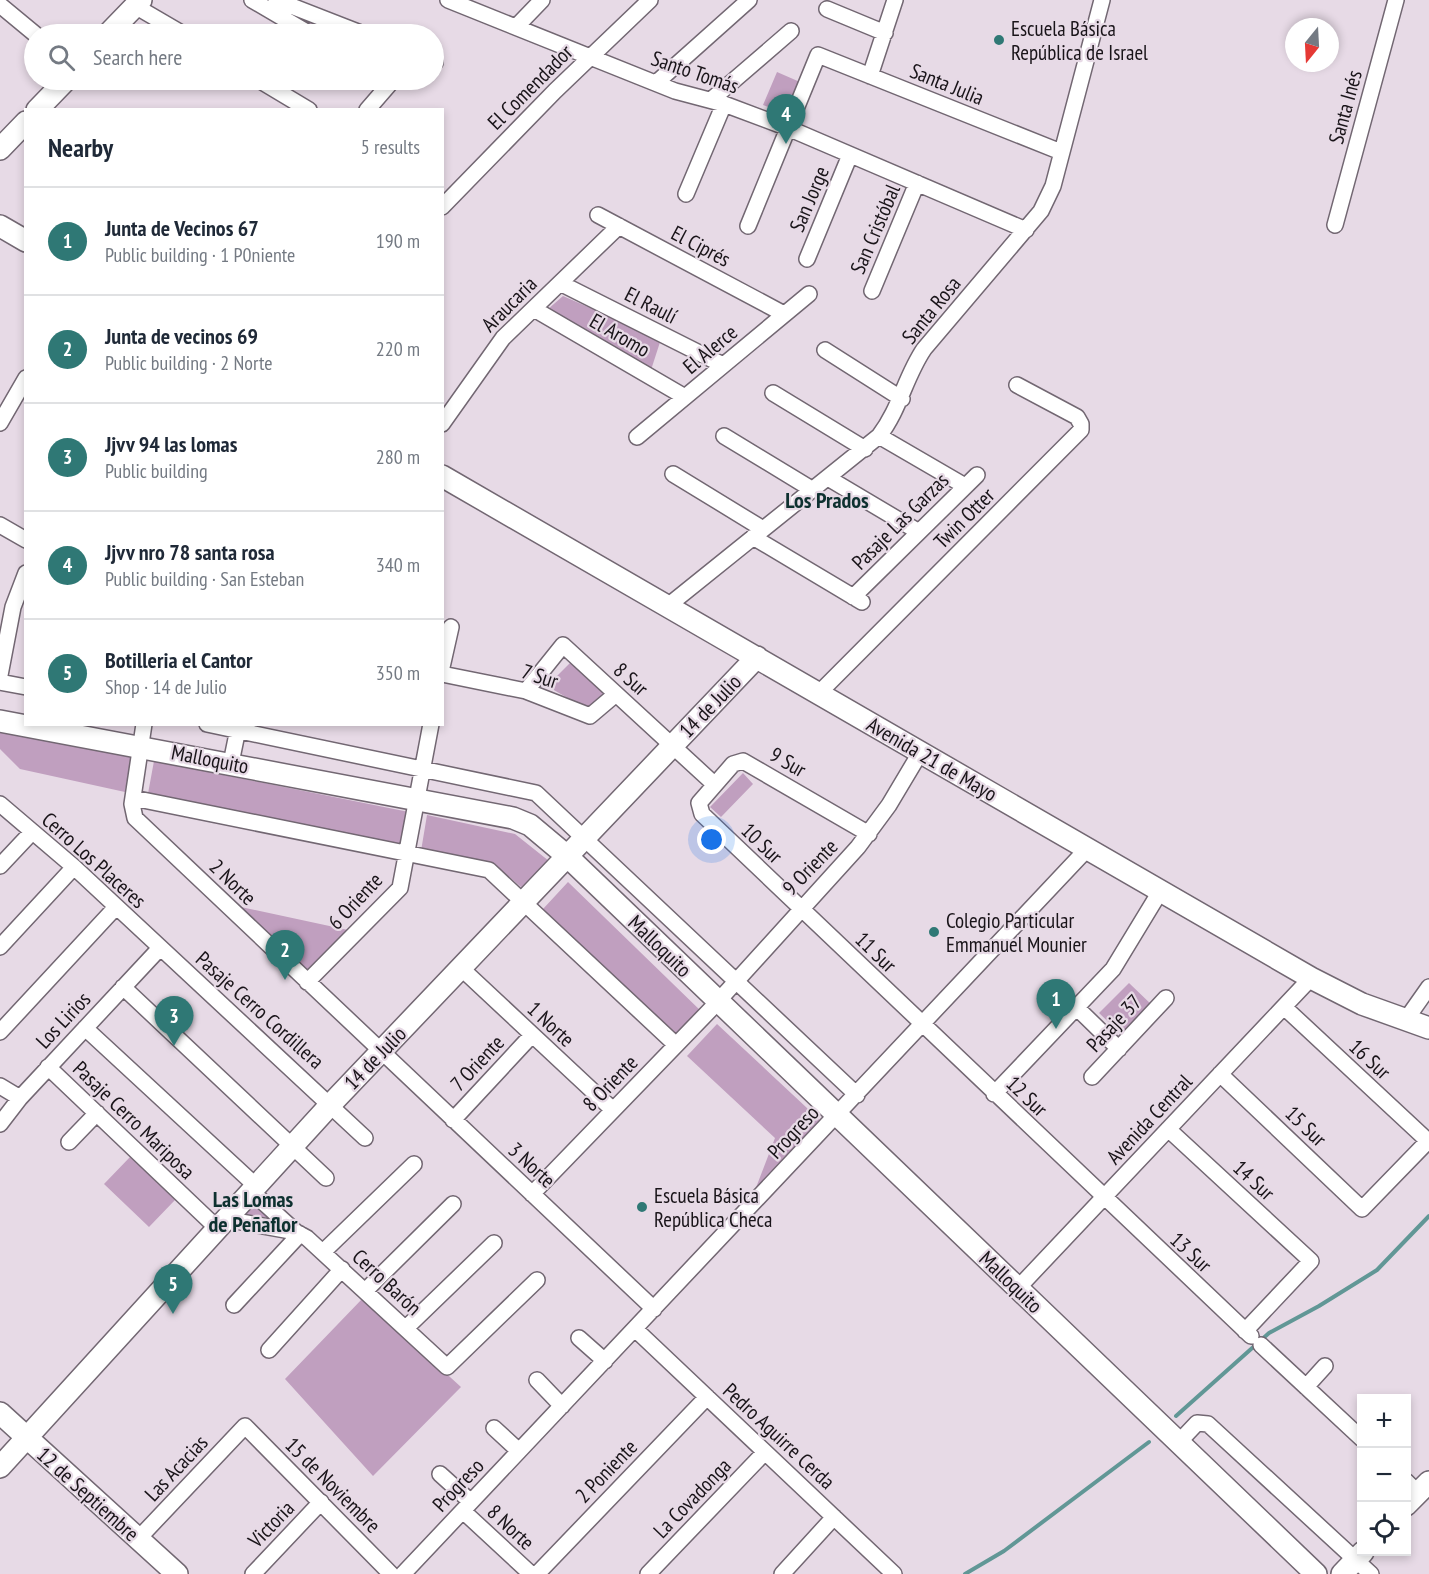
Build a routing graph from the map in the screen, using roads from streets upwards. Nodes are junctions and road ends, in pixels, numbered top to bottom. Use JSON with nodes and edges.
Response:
{"nodes":[{"id":1,"x":252,"y":0,"type":"edge"},
{"id":2,"x":276,"y":0,"type":"edge"},
{"id":3,"x":542,"y":0,"type":"edge"},
{"id":4,"x":650,"y":0,"type":"edge"},
{"id":5,"x":749,"y":0,"type":"edge"},
{"id":6,"x":895,"y":0,"type":"edge"},
{"id":7,"x":1102,"y":0,"type":"edge"},
{"id":8,"x":1395,"y":0,"type":"edge"},
{"id":9,"x":458,"y":2,"type":"edge"},
{"id":10,"x":138,"y":3,"type":"edge"},
{"id":11,"x":0,"y":4,"type":"edge"},
{"id":12,"x":827,"y":9,"type":"dead end"},
{"id":13,"x":118,"y":24,"type":"edge"},
{"id":14,"x":168,"y":24,"type":"edge"},
{"id":15,"x":293,"y":24,"type":"edge"},
{"id":16,"x":337,"y":24,"type":"edge"},
{"id":17,"x":24,"y":25,"type":"edge"},
{"id":18,"x":516,"y":27,"type":"junction"},
{"id":19,"x":791,"y":31,"type":"dead end"},
{"id":20,"x":885,"y":33,"type":"junction"},
{"id":21,"x":592,"y":56,"type":"junction"},
{"id":22,"x":870,"y":76,"type":"junction"},
{"id":23,"x":656,"y":83,"type":"junction"},
{"id":24,"x":56,"y":90,"type":"edge"},
{"id":25,"x":276,"y":90,"type":"edge"},
{"id":26,"x":383,"y":90,"type":"edge"},
{"id":27,"x":718,"y":102,"type":"junction"},
{"id":28,"x":39,"y":108,"type":"edge"},
{"id":29,"x":306,"y":108,"type":"edge"},
{"id":30,"x":369,"y":108,"type":"edge"},
{"id":31,"x":24,"y":124,"type":"edge"},
{"id":32,"x":788,"y":128,"type":"junction"},
{"id":33,"x":0,"y":149,"type":"edge"},
{"id":34,"x":1061,"y":152,"type":"junction"},
{"id":35,"x":850,"y":155,"type":"junction"},
{"id":36,"x":917,"y":183,"type":"junction"},
{"id":37,"x":686,"y":194,"type":"dead end"},
{"id":38,"x":444,"y":205,"type":"edge"},
{"id":39,"x":598,"y":215,"type":"dead end"},
{"id":40,"x":1335,"y":225,"type":"dead end"},
{"id":41,"x":0,"y":226,"type":"edge"},
{"id":42,"x":619,"y":226,"type":"junction"},
{"id":43,"x":748,"y":226,"type":"dead end"},
{"id":44,"x":1026,"y":230,"type":"junction"},
{"id":45,"x":24,"y":240,"type":"edge"},
{"id":46,"x":807,"y":259,"type":"dead end"},
{"id":47,"x":560,"y":283,"type":"junction"},
{"id":48,"x":872,"y":291,"type":"dead end"},
{"id":49,"x":809,"y":294,"type":"dead end"},
{"id":50,"x":534,"y":309,"type":"junction"},
{"id":51,"x":784,"y":314,"type":"junction"},
{"id":52,"x":825,"y":350,"type":"dead end"},
{"id":53,"x":723,"y":365,"type":"junction"},
{"id":54,"x":24,"y":381,"type":"edge"},
{"id":55,"x":1017,"y":385,"type":"dead end"},
{"id":56,"x":773,"y":393,"type":"dead end"},
{"id":57,"x":685,"y":397,"type":"junction"},
{"id":58,"x":902,"y":399,"type":"junction"},
{"id":59,"x":444,"y":421,"type":"edge"},
{"id":60,"x":0,"y":423,"type":"edge"},
{"id":61,"x":724,"y":435,"type":"dead end"},
{"id":62,"x":879,"y":436,"type":"junction"},
{"id":63,"x":637,"y":437,"type":"dead end"},
{"id":64,"x":865,"y":449,"type":"junction"},
{"id":65,"x":674,"y":474,"type":"dead end"},
{"id":66,"x":977,"y":475,"type":"dead end"},
{"id":67,"x":444,"y":477,"type":"edge"},
{"id":68,"x":828,"y":478,"type":"junction"},
{"id":69,"x":965,"y":486,"type":"junction"},
{"id":70,"x":813,"y":490,"type":"junction"},
{"id":71,"x":0,"y":525,"type":"edge"},
{"id":72,"x":919,"y":531,"type":"junction"},
{"id":73,"x":758,"y":533,"type":"junction"},
{"id":74,"x":24,"y":539,"type":"edge"},
{"id":75,"x":22,"y":589,"type":"edge"},
{"id":76,"x":669,"y":606,"type":"junction"},
{"id":77,"x":451,"y":627,"type":"dead end"},
{"id":78,"x":757,"y":657,"type":"junction"},
{"id":79,"x":444,"y":658,"type":"edge"},
{"id":80,"x":444,"y":674,"type":"edge"},
{"id":81,"x":0,"y":675,"type":"edge"},
{"id":82,"x":0,"y":682,"type":"edge"},
{"id":83,"x":24,"y":687,"type":"edge"},
{"id":84,"x":526,"y":691,"type":"junction"},
{"id":85,"x":819,"y":693,"type":"junction"},
{"id":86,"x":616,"y":694,"type":"junction"},
{"id":87,"x":0,"y":720,"type":"edge"},
{"id":88,"x":24,"y":724,"type":"edge"},
{"id":89,"x":33,"y":726,"type":"edge"},
{"id":90,"x":144,"y":726,"type":"edge"},
{"id":91,"x":222,"y":726,"type":"edge"},
{"id":92,"x":431,"y":726,"type":"edge"},
{"id":93,"x":238,"y":728,"type":"edge"},
{"id":94,"x":672,"y":745,"type":"junction"},
{"id":95,"x":141,"y":746,"type":"junction"},
{"id":96,"x":920,"y":753,"type":"junction"},
{"id":97,"x":231,"y":763,"type":"junction"},
{"id":98,"x":423,"y":769,"type":"junction"},
{"id":99,"x":714,"y":784,"type":"junction"},
{"id":100,"x":133,"y":798,"type":"junction"},
{"id":101,"x":417,"y":800,"type":"junction"},
{"id":102,"x":0,"y":804,"type":"edge"},
{"id":103,"x":698,"y":806,"type":"joint"},
{"id":104,"x":32,"y":832,"type":"junction"},
{"id":105,"x":869,"y":834,"type":"junction"},
{"id":106,"x":585,"y":837,"type":"junction"},
{"id":107,"x":1088,"y":848,"type":"junction"},
{"id":108,"x":407,"y":853,"type":"junction"},
{"id":109,"x":567,"y":856,"type":"junction"},
{"id":110,"x":0,"y":866,"type":"edge"},
{"id":111,"x":74,"y":867,"type":"junction"},
{"id":112,"x":1161,"y":890,"type":"junction"},
{"id":113,"x":524,"y":901,"type":"junction"},
{"id":114,"x":116,"y":907,"type":"junction"},
{"id":115,"x":800,"y":908,"type":"junction"},
{"id":116,"x":0,"y":947,"type":"edge"},
{"id":117,"x":160,"y":948,"type":"junction"},
{"id":118,"x":460,"y":968,"type":"junction"},
{"id":119,"x":1311,"y":978,"type":"junction"},
{"id":120,"x":735,"y":980,"type":"junction"},
{"id":121,"x":307,"y":982,"type":"junction"},
{"id":122,"x":123,"y":987,"type":"junction"},
{"id":123,"x":1429,"y":987,"type":"edge"},
{"id":124,"x":1166,"y":998,"type":"dead end"},
{"id":125,"x":717,"y":1001,"type":"junction"},
{"id":126,"x":1284,"y":1006,"type":"junction"},
{"id":127,"x":1076,"y":1007,"type":"junction"},
{"id":128,"x":1406,"y":1021,"type":"junction"},
{"id":129,"x":923,"y":1026,"type":"junction"},
{"id":130,"x":85,"y":1028,"type":"junction"},
{"id":131,"x":1429,"y":1028,"type":"edge"},
{"id":132,"x":0,"y":1032,"type":"edge"},
{"id":133,"x":532,"y":1035,"type":"junction"},
{"id":134,"x":676,"y":1045,"type":"junction"},
{"id":135,"x":1119,"y":1049,"type":"junction"},
{"id":136,"x":381,"y":1052,"type":"junction"},
{"id":137,"x":48,"y":1067,"type":"junction"},
{"id":138,"x":1220,"y":1074,"type":"junction"},
{"id":139,"x":1092,"y":1077,"type":"dead end"},
{"id":140,"x":0,"y":1086,"type":"edge"},
{"id":141,"x":994,"y":1094,"type":"junction"},
{"id":142,"x":857,"y":1095,"type":"junction"},
{"id":143,"x":20,"y":1098,"type":"junction"},
{"id":144,"x":331,"y":1104,"type":"junction"},
{"id":145,"x":613,"y":1110,"type":"junction"},
{"id":146,"x":97,"y":1113,"type":"junction"},
{"id":147,"x":837,"y":1116,"type":"junction"},
{"id":148,"x":453,"y":1120,"type":"junction"},
{"id":149,"x":0,"y":1124,"type":"edge"},
{"id":150,"x":1168,"y":1129,"type":"junction"},
{"id":151,"x":365,"y":1138,"type":"dead end"},
{"id":152,"x":1429,"y":1141,"type":"edge"},
{"id":153,"x":69,"y":1142,"type":"dead end"},
{"id":154,"x":292,"y":1147,"type":"junction"},
{"id":155,"x":414,"y":1164,"type":"dead end"},
{"id":156,"x":326,"y":1178,"type":"dead end"},
{"id":157,"x":253,"y":1189,"type":"junction"},
{"id":158,"x":532,"y":1194,"type":"junction"},
{"id":159,"x":1103,"y":1198,"type":"junction"},
{"id":160,"x":453,"y":1204,"type":"dead end"},
{"id":161,"x":221,"y":1224,"type":"junction"},
{"id":162,"x":298,"y":1233,"type":"junction"},
{"id":163,"x":494,"y":1243,"type":"dead end"},
{"id":164,"x":323,"y":1252,"type":"junction"},
{"id":165,"x":342,"y":1269,"type":"junction"},
{"id":166,"x":537,"y":1280,"type":"dead end"},
{"id":167,"x":1018,"y":1288,"type":"junction"},
{"id":168,"x":365,"y":1291,"type":"junction"},
{"id":169,"x":234,"y":1305,"type":"dead end"},
{"id":170,"x":654,"y":1309,"type":"junction"},
{"id":171,"x":406,"y":1328,"type":"junction"},
{"id":172,"x":635,"y":1329,"type":"junction"},
{"id":173,"x":1252,"y":1337,"type":"junction"},
{"id":174,"x":579,"y":1338,"type":"dead end"},
{"id":175,"x":269,"y":1350,"type":"dead end"},
{"id":176,"x":604,"y":1361,"type":"junction"},
{"id":177,"x":1325,"y":1366,"type":"dead end"},
{"id":178,"x":537,"y":1380,"type":"dead end"},
{"id":179,"x":1306,"y":1387,"type":"junction"},
{"id":180,"x":707,"y":1396,"type":"junction"},
{"id":181,"x":562,"y":1406,"type":"junction"},
{"id":182,"x":0,"y":1413,"type":"edge"},
{"id":183,"x":245,"y":1426,"type":"joint"},
{"id":184,"x":494,"y":1428,"type":"dead end"},
{"id":185,"x":1357,"y":1433,"type":"edge"},
{"id":186,"x":26,"y":1437,"type":"junction"},
{"id":187,"x":1179,"y":1442,"type":"junction"},
{"id":188,"x":519,"y":1451,"type":"junction"},
{"id":189,"x":765,"y":1452,"type":"junction"},
{"id":190,"x":0,"y":1467,"type":"edge"},
{"id":191,"x":440,"y":1474,"type":"dead end"},
{"id":192,"x":321,"y":1502,"type":"junction"},
{"id":193,"x":467,"y":1506,"type":"junction"},
{"id":194,"x":834,"y":1517,"type":"junction"},
{"id":195,"x":138,"y":1539,"type":"junction"},
{"id":196,"x":1358,"y":1565,"type":"edge"},
{"id":197,"x":403,"y":1573,"type":"edge"},
{"id":198,"x":177,"y":1574,"type":"edge"},
{"id":199,"x":252,"y":1574,"type":"edge"},
{"id":200,"x":531,"y":1574,"type":"edge"},
{"id":201,"x":537,"y":1574,"type":"edge"},
{"id":202,"x":648,"y":1574,"type":"edge"},
{"id":203,"x":782,"y":1574,"type":"edge"},
{"id":204,"x":894,"y":1574,"type":"edge"},
{"id":205,"x":1316,"y":1574,"type":"edge"}],
"edges":[{"from":1,"to":15,"type":"street"},
{"from":2,"to":16,"type":"street"},
{"from":3,"to":18,"type":"street"},
{"from":4,"to":21,"type":"street","name":"El Comendador"},
{"from":5,"to":23,"type":"street"},
{"from":6,"to":20,"type":"street"},
{"from":7,"to":34,"type":"street","name":"Santa Rosa"},
{"from":8,"to":40,"type":"street","name":"Santa Inés"},
{"from":9,"to":18,"type":"street","name":"Santo Tomás"},
{"from":10,"to":13,"type":"street"},
{"from":10,"to":14,"type":"street"},
{"from":11,"to":17,"type":"street"},
{"from":12,"to":20,"type":"street"},
{"from":18,"to":21,"type":"street","name":"Santo Tomás"},
{"from":19,"to":27,"type":"street"},
{"from":20,"to":22,"type":"street"},
{"from":21,"to":23,"type":"street","name":"Santo Tomás"},
{"from":21,"to":38,"type":"street","name":"El Comendador"},
{"from":22,"to":32,"type":"street","name":"Santa Julia"},
{"from":22,"to":34,"type":"street","name":"Santa Julia"},
{"from":23,"to":27,"type":"street","name":"Santo Tomás"},
{"from":24,"to":28,"type":"street"},
{"from":25,"to":29,"type":"street"},
{"from":26,"to":30,"type":"street"},
{"from":27,"to":32,"type":"street","name":"Santo Tomás"},
{"from":27,"to":37,"type":"street"},
{"from":31,"to":33,"type":"street"},
{"from":32,"to":35,"type":"street","name":"Santo Tomás"},
{"from":32,"to":43,"type":"street"},
{"from":34,"to":44,"type":"street","name":"Santa Rosa"},
{"from":35,"to":36,"type":"street","name":"Santo Tomás"},
{"from":35,"to":46,"type":"street","name":"San Jorge"},
{"from":36,"to":44,"type":"street","name":"Santo Tomás"},
{"from":36,"to":48,"type":"street","name":"San Cristóbal"},
{"from":39,"to":42,"type":"street","name":"El Ciprés"},
{"from":41,"to":45,"type":"street"},
{"from":42,"to":47,"type":"street","name":"Araucaria"},
{"from":42,"to":51,"type":"street","name":"El Ciprés"},
{"from":44,"to":58,"type":"street","name":"Santa Rosa"},
{"from":47,"to":50,"type":"street","name":"Araucaria"},
{"from":47,"to":53,"type":"street","name":"El Raulí"},
{"from":49,"to":51,"type":"street","name":"El Alerce"},
{"from":50,"to":57,"type":"street","name":"El Aromo"},
{"from":50,"to":59,"type":"street","name":"Araucaria"},
{"from":51,"to":53,"type":"street","name":"El Alerce"},
{"from":52,"to":58,"type":"street"},
{"from":53,"to":57,"type":"street","name":"El Alerce"},
{"from":54,"to":60,"type":"street"},
{"from":55,"to":85,"type":"street","name":"Twin Otter"},
{"from":56,"to":64,"type":"street"},
{"from":57,"to":63,"type":"street","name":"El Alerce"},
{"from":58,"to":62,"type":"street","name":"Santa Rosa"},
{"from":61,"to":70,"type":"street"},
{"from":62,"to":64,"type":"street","name":"Santa Rosa"},
{"from":62,"to":69,"type":"street"},
{"from":64,"to":68,"type":"street","name":"Santa Rosa"},
{"from":65,"to":73,"type":"street"},
{"from":66,"to":69,"type":"street","name":"Pasaje Las Garzas"},
{"from":67,"to":76,"type":"street","name":"Avenida 21 de Mayo"},
{"from":68,"to":70,"type":"street","name":"Santa Rosa"},
{"from":68,"to":72,"type":"street"},
{"from":69,"to":72,"type":"street","name":"Pasaje Las Garzas"},
{"from":70,"to":73,"type":"street","name":"Santa Rosa"},
{"from":71,"to":74,"type":"street"},
{"from":72,"to":73,"type":"street","name":"Pasaje Las Garzas"},
{"from":73,"to":76,"type":"street","name":"Santa Rosa"},
{"from":75,"to":81,"type":"street"},
{"from":76,"to":78,"type":"street","name":"Avenida 21 de Mayo"},
{"from":77,"to":79,"type":"street"},
{"from":78,"to":85,"type":"street","name":"Avenida 21 de Mayo"},
{"from":78,"to":94,"type":"street","name":"14 de Julio"},
{"from":80,"to":84,"type":"street","name":"7 Sur"},
{"from":82,"to":83,"type":"street"},
{"from":84,"to":86,"type":"street","name":"7 Sur"},
{"from":84,"to":86,"type":"street","name":"8 Sur"},
{"from":85,"to":96,"type":"street","name":"Avenida 21 de Mayo"},
{"from":86,"to":94,"type":"street","name":"8 Sur"},
{"from":87,"to":88,"type":"street","name":"Malloquito"},
{"from":89,"to":95,"type":"street","name":"Malloquito"},
{"from":90,"to":95,"type":"street"},
{"from":91,"to":93,"type":"street"},
{"from":92,"to":98,"type":"street","name":"6 Oriente"},
{"from":93,"to":97,"type":"street"},
{"from":93,"to":98,"type":"street"},
{"from":94,"to":99,"type":"street","name":"8 Sur"},
{"from":94,"to":106,"type":"street","name":"14 de Julio"},
{"from":95,"to":97,"type":"street","name":"Malloquito"},
{"from":95,"to":100,"type":"street"},
{"from":96,"to":105,"type":"street","name":"9 Oriente"},
{"from":96,"to":107,"type":"street","name":"Avenida 21 de Mayo"},
{"from":97,"to":101,"type":"street","name":"Malloquito"},
{"from":98,"to":101,"type":"street","name":"6 Oriente"},
{"from":98,"to":106,"type":"street"},
{"from":99,"to":103,"type":"street","name":"9 Sur"},
{"from":99,"to":105,"type":"street","name":"9 Sur"},
{"from":100,"to":108,"type":"street"},
{"from":100,"to":121,"type":"street","name":"2 Norte"},
{"from":101,"to":108,"type":"street","name":"6 Oriente"},
{"from":101,"to":109,"type":"street","name":"Malloquito"},
{"from":102,"to":104,"type":"street","name":"Cerro Los Placeres"},
{"from":103,"to":115,"type":"street","name":"10 Sur"},
{"from":104,"to":110,"type":"street"},
{"from":104,"to":111,"type":"street","name":"Cerro Los Placeres"},
{"from":105,"to":115,"type":"street","name":"9 Oriente"},
{"from":106,"to":109,"type":"street","name":"14 de Julio"},
{"from":106,"to":120,"type":"street"},
{"from":107,"to":112,"type":"street","name":"Avenida 21 de Mayo"},
{"from":107,"to":129,"type":"street","name":"Progreso"},
{"from":108,"to":113,"type":"street"},
{"from":108,"to":121,"type":"street","name":"6 Oriente"},
{"from":109,"to":113,"type":"street","name":"14 de Julio"},
{"from":109,"to":125,"type":"street","name":"Malloquito"},
{"from":111,"to":114,"type":"street","name":"Cerro Los Placeres"},
{"from":111,"to":116,"type":"street"},
{"from":112,"to":119,"type":"street","name":"Avenida 21 de Mayo"},
{"from":112,"to":127,"type":"street"},
{"from":113,"to":118,"type":"street","name":"14 de Julio"},
{"from":113,"to":134,"type":"street"},
{"from":114,"to":117,"type":"street","name":"Cerro Los Placeres"},
{"from":114,"to":132,"type":"street"},
{"from":115,"to":120,"type":"street","name":"9 Oriente"},
{"from":115,"to":129,"type":"street","name":"11 Sur"},
{"from":117,"to":122,"type":"street","name":"Los Lirios"},
{"from":117,"to":144,"type":"street","name":"Pasaje Cerro Cordillera"},
{"from":118,"to":133,"type":"street","name":"1 Norte"},
{"from":118,"to":136,"type":"street","name":"14 de Julio"},
{"from":119,"to":126,"type":"street","name":"Avenida Central"},
{"from":119,"to":128,"type":"street","name":"Avenida 21 de Mayo"},
{"from":120,"to":125,"type":"street","name":"9 Oriente"},
{"from":120,"to":142,"type":"street"},
{"from":121,"to":136,"type":"street","name":"2 Norte"},
{"from":122,"to":130,"type":"street","name":"Los Lirios"},
{"from":122,"to":154,"type":"street"},
{"from":123,"to":128,"type":"street"},
{"from":124,"to":135,"type":"street","name":"Pasaje 37"},
{"from":125,"to":134,"type":"street","name":"8 Oriente"},
{"from":125,"to":147,"type":"street","name":"Malloquito"},
{"from":126,"to":138,"type":"street","name":"Avenida Central"},
{"from":126,"to":152,"type":"street","name":"16 Sur"},
{"from":127,"to":135,"type":"street"},
{"from":127,"to":141,"type":"street"},
{"from":128,"to":131,"type":"street","name":"Avenida 21 de Mayo"},
{"from":129,"to":141,"type":"street","name":"12 Sur"},
{"from":129,"to":142,"type":"street","name":"Progreso"},
{"from":130,"to":137,"type":"street","name":"Los Lirios"},
{"from":130,"to":157,"type":"street","name":"Cerro Barón"},
{"from":133,"to":145,"type":"street","name":"1 Norte"},
{"from":133,"to":148,"type":"street","name":"7 Oriente"},
{"from":134,"to":145,"type":"street","name":"8 Oriente"},
{"from":135,"to":139,"type":"street","name":"Pasaje 37"},
{"from":136,"to":144,"type":"street","name":"14 de Julio"},
{"from":136,"to":148,"type":"street","name":"3 Norte"},
{"from":137,"to":143,"type":"street","name":"Los Lirios"},
{"from":137,"to":146,"type":"street","name":"Pasaje Cerro Mariposa"},
{"from":138,"to":150,"type":"street","name":"Avenida Central"},
{"from":138,"to":152,"type":"street","name":"15 Sur"},
{"from":140,"to":143,"type":"street"},
{"from":141,"to":159,"type":"street","name":"12 Sur"},
{"from":142,"to":147,"type":"street","name":"Progreso"},
{"from":143,"to":149,"type":"street","name":"Los Lirios"},
{"from":144,"to":151,"type":"street","name":"Pasaje Cerro Cordillera"},
{"from":144,"to":154,"type":"street","name":"14 de Julio"},
{"from":145,"to":158,"type":"street","name":"8 Oriente"},
{"from":146,"to":153,"type":"street"},
{"from":146,"to":161,"type":"street","name":"Pasaje Cerro Mariposa"},
{"from":147,"to":167,"type":"street","name":"Malloquito"},
{"from":147,"to":170,"type":"street","name":"Progreso"},
{"from":148,"to":158,"type":"street","name":"3 Norte"},
{"from":150,"to":159,"type":"street","name":"Avenida Central"},
{"from":150,"to":173,"type":"street","name":"14 Sur"},
{"from":154,"to":156,"type":"street"},
{"from":154,"to":157,"type":"street","name":"14 de Julio"},
{"from":155,"to":164,"type":"street"},
{"from":157,"to":161,"type":"street","name":"14 de Julio"},
{"from":157,"to":162,"type":"street","name":"Cerro Barón"},
{"from":158,"to":170,"type":"street","name":"3 Norte"},
{"from":159,"to":167,"type":"street","name":"Avenida Central"},
{"from":159,"to":173,"type":"street","name":"13 Sur"},
{"from":160,"to":168,"type":"street"},
{"from":161,"to":162,"type":"street","name":"Cerro Barón"},
{"from":161,"to":186,"type":"street","name":"14 de Julio"},
{"from":162,"to":164,"type":"street","name":"Cerro Barón"},
{"from":162,"to":169,"type":"street"},
{"from":163,"to":171,"type":"street"},
{"from":164,"to":165,"type":"street","name":"Cerro Barón"},
{"from":165,"to":168,"type":"street","name":"Cerro Barón"},
{"from":165,"to":175,"type":"street"},
{"from":166,"to":171,"type":"street","name":"Cerro Barón"},
{"from":167,"to":187,"type":"street","name":"Malloquito"},
{"from":168,"to":171,"type":"street","name":"Cerro Barón"},
{"from":170,"to":172,"type":"street","name":"Progreso"},
{"from":172,"to":176,"type":"street","name":"Progreso"},
{"from":172,"to":180,"type":"street","name":"Pedro Aguirre Cerda"},
{"from":173,"to":179,"type":"street","name":"13 Sur"},
{"from":174,"to":176,"type":"street"},
{"from":176,"to":181,"type":"street","name":"Progreso"},
{"from":177,"to":179,"type":"street"},
{"from":178,"to":181,"type":"street"},
{"from":179,"to":185,"type":"street","name":"13 Sur"},
{"from":180,"to":189,"type":"street","name":"Pedro Aguirre Cerda"},
{"from":180,"to":201,"type":"street","name":"2 Poniente"},
{"from":181,"to":188,"type":"street","name":"Progreso"},
{"from":182,"to":186,"type":"street","name":"12 de Septiembre"},
{"from":183,"to":192,"type":"street","name":"15 de Noviembre"},
{"from":183,"to":195,"type":"street","name":"Las Acacias"},
{"from":184,"to":188,"type":"street"},
{"from":186,"to":190,"type":"street","name":"14 de Julio"},
{"from":186,"to":195,"type":"street","name":"12 de Septiembre"},
{"from":187,"to":196,"type":"street"},
{"from":187,"to":205,"type":"street","name":"Malloquito"},
{"from":188,"to":193,"type":"street","name":"Progreso"},
{"from":189,"to":194,"type":"street","name":"Pedro Aguirre Cerda"},
{"from":189,"to":202,"type":"street","name":"La Covadonga"},
{"from":191,"to":193,"type":"street","name":"8 Norte"},
{"from":192,"to":197,"type":"street","name":"15 de Noviembre"},
{"from":192,"to":199,"type":"street","name":"Victoria"},
{"from":193,"to":197,"type":"street","name":"Progreso"},
{"from":193,"to":200,"type":"street","name":"8 Norte"},
{"from":194,"to":203,"type":"street"},
{"from":194,"to":204,"type":"street","name":"Pedro Aguirre Cerda"},
{"from":195,"to":198,"type":"street","name":"12 de Septiembre"}]}
